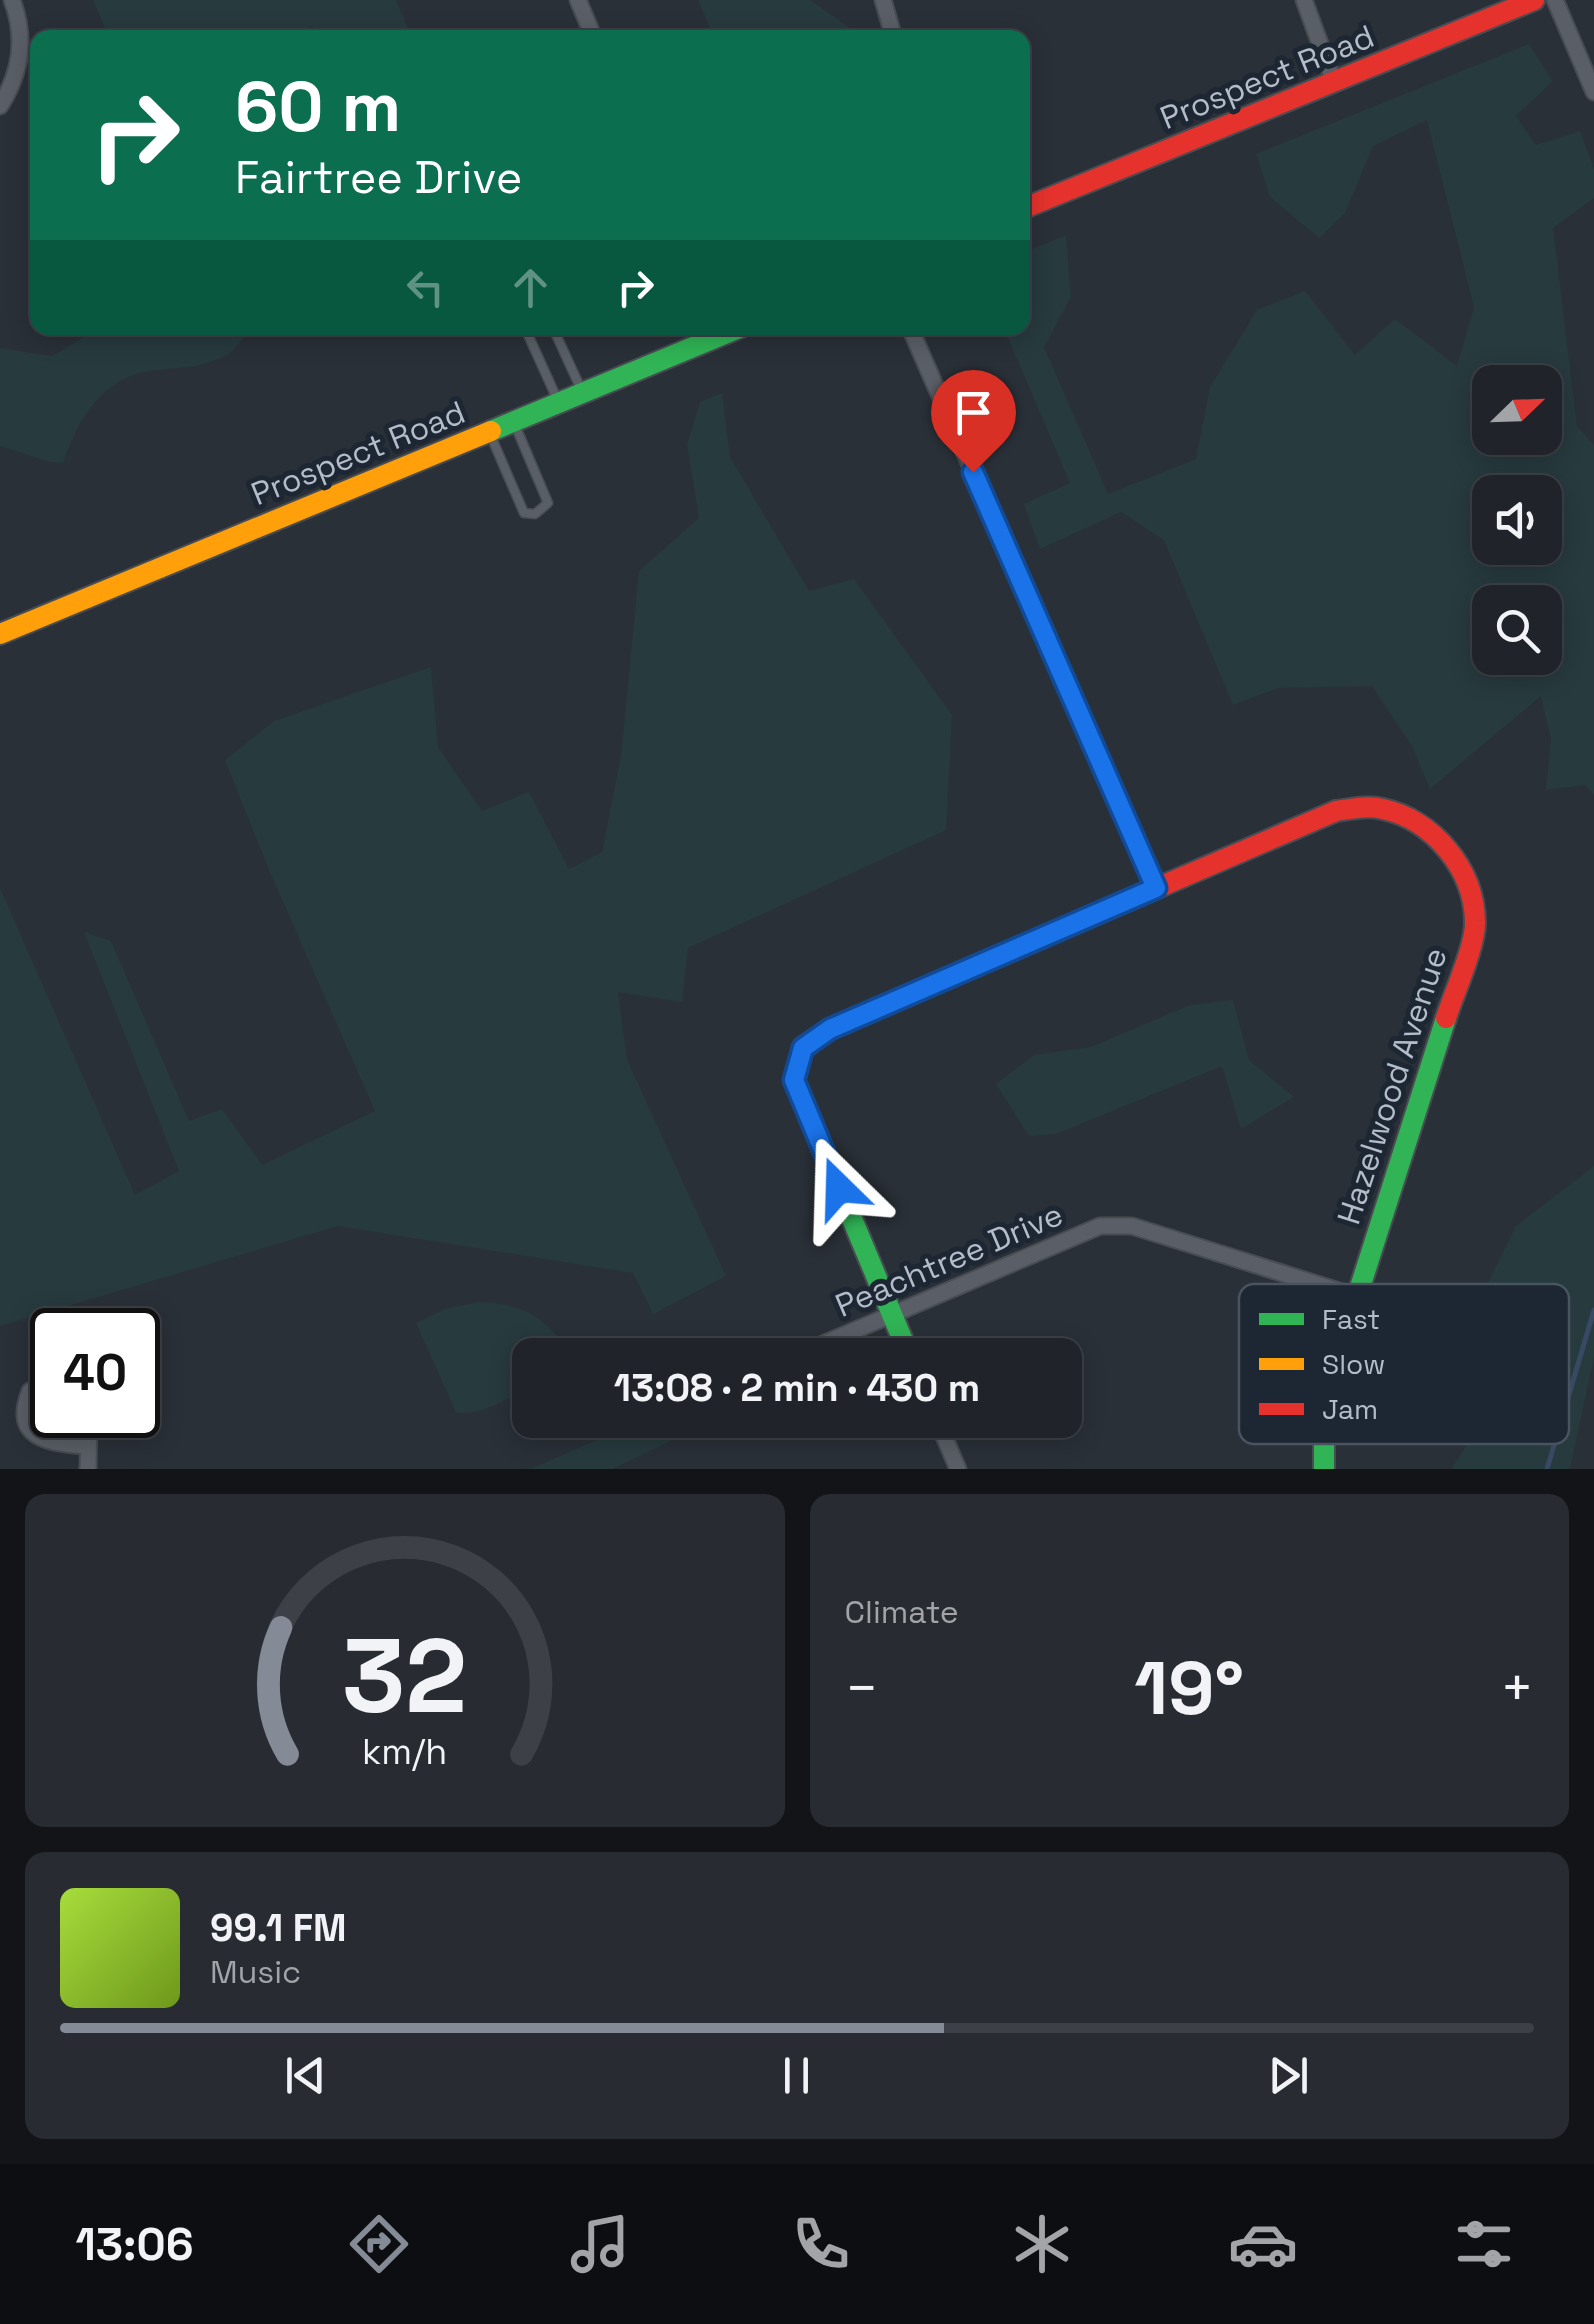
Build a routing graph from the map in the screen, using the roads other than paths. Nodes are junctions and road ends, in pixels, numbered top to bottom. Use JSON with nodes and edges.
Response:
{"nodes":[{"id":1,"x":12,"y":0,"type":"edge"},
{"id":2,"x":578,"y":0,"type":"edge"},
{"id":3,"x":883,"y":0,"type":"edge"},
{"id":4,"x":1304,"y":0,"type":"edge"},
{"id":5,"x":1534,"y":0,"type":"edge"},
{"id":6,"x":1555,"y":0,"type":"edge"},
{"id":7,"x":591,"y":30,"type":"edge"},
{"id":8,"x":892,"y":30,"type":"edge"},
{"id":9,"x":1334,"y":82,"type":"junction"},
{"id":10,"x":1594,"y":92,"type":"edge"},
{"id":11,"x":0,"y":106,"type":"edge"},
{"id":12,"x":1030,"y":206,"type":"edge"},
{"id":13,"x":527,"y":335,"type":"edge"},
{"id":14,"x":555,"y":335,"type":"edge"},
{"id":15,"x":704,"y":335,"type":"edge"},
{"id":16,"x":913,"y":335,"type":"edge"},
{"id":17,"x":582,"y":393,"type":"junction"},
{"id":18,"x":559,"y":402,"type":"junction"},
{"id":19,"x":513,"y":422,"type":"junction"},
{"id":20,"x":489,"y":432,"type":"junction"},
{"id":21,"x":0,"y":634,"type":"edge"},
{"id":22,"x":1156,"y":888,"type":"junction"},
{"id":23,"x":1317,"y":1284,"type":"edge"},
{"id":24,"x":1359,"y":1284,"type":"edge"},
{"id":25,"x":891,"y":1315,"type":"junction"},
{"id":26,"x":837,"y":1338,"type":"edge"},
{"id":27,"x":901,"y":1338,"type":"edge"},
{"id":28,"x":30,"y":1391,"type":"edge"},
{"id":29,"x":30,"y":1429,"type":"edge"},
{"id":30,"x":38,"y":1438,"type":"edge"},
{"id":31,"x":87,"y":1438,"type":"edge"},
{"id":32,"x":945,"y":1438,"type":"edge"},
{"id":33,"x":86,"y":1446,"type":"junction"},
{"id":34,"x":88,"y":1469,"type":"edge"},
{"id":35,"x":958,"y":1469,"type":"edge"}],
"edges":[{"from":1,"to":11,"type":"street"},
{"from":2,"to":7,"type":"street"},
{"from":3,"to":8,"type":"street"},
{"from":4,"to":9,"type":"street"},
{"from":5,"to":9,"type":"street","name":"Prospect Road"},
{"from":6,"to":10,"type":"street"},
{"from":9,"to":12,"type":"street","name":"Prospect Road"},
{"from":13,"to":18,"type":"lane"},
{"from":14,"to":17,"type":"lane"},
{"from":15,"to":17,"type":"street","name":"Prospect Road"},
{"from":16,"to":22,"type":"street"},
{"from":17,"to":18,"type":"street","name":"Prospect Road"},
{"from":18,"to":19,"type":"street","name":"Prospect Road"},
{"from":19,"to":20,"type":"street","name":"Prospect Road"},
{"from":19,"to":20,"type":"lane"},
{"from":20,"to":21,"type":"street","name":"Prospect Road"},
{"from":22,"to":24,"type":"street","name":"Hazelwood Avenue"},
{"from":22,"to":25,"type":"street"},
{"from":23,"to":25,"type":"street","name":"Peachtree Drive"},
{"from":25,"to":26,"type":"street","name":"Peachtree Drive"},
{"from":25,"to":27,"type":"street"},
{"from":28,"to":29,"type":"street"},
{"from":30,"to":33,"type":"street"},
{"from":31,"to":33,"type":"street"},
{"from":32,"to":35,"type":"street"},
{"from":33,"to":34,"type":"street"}]}
